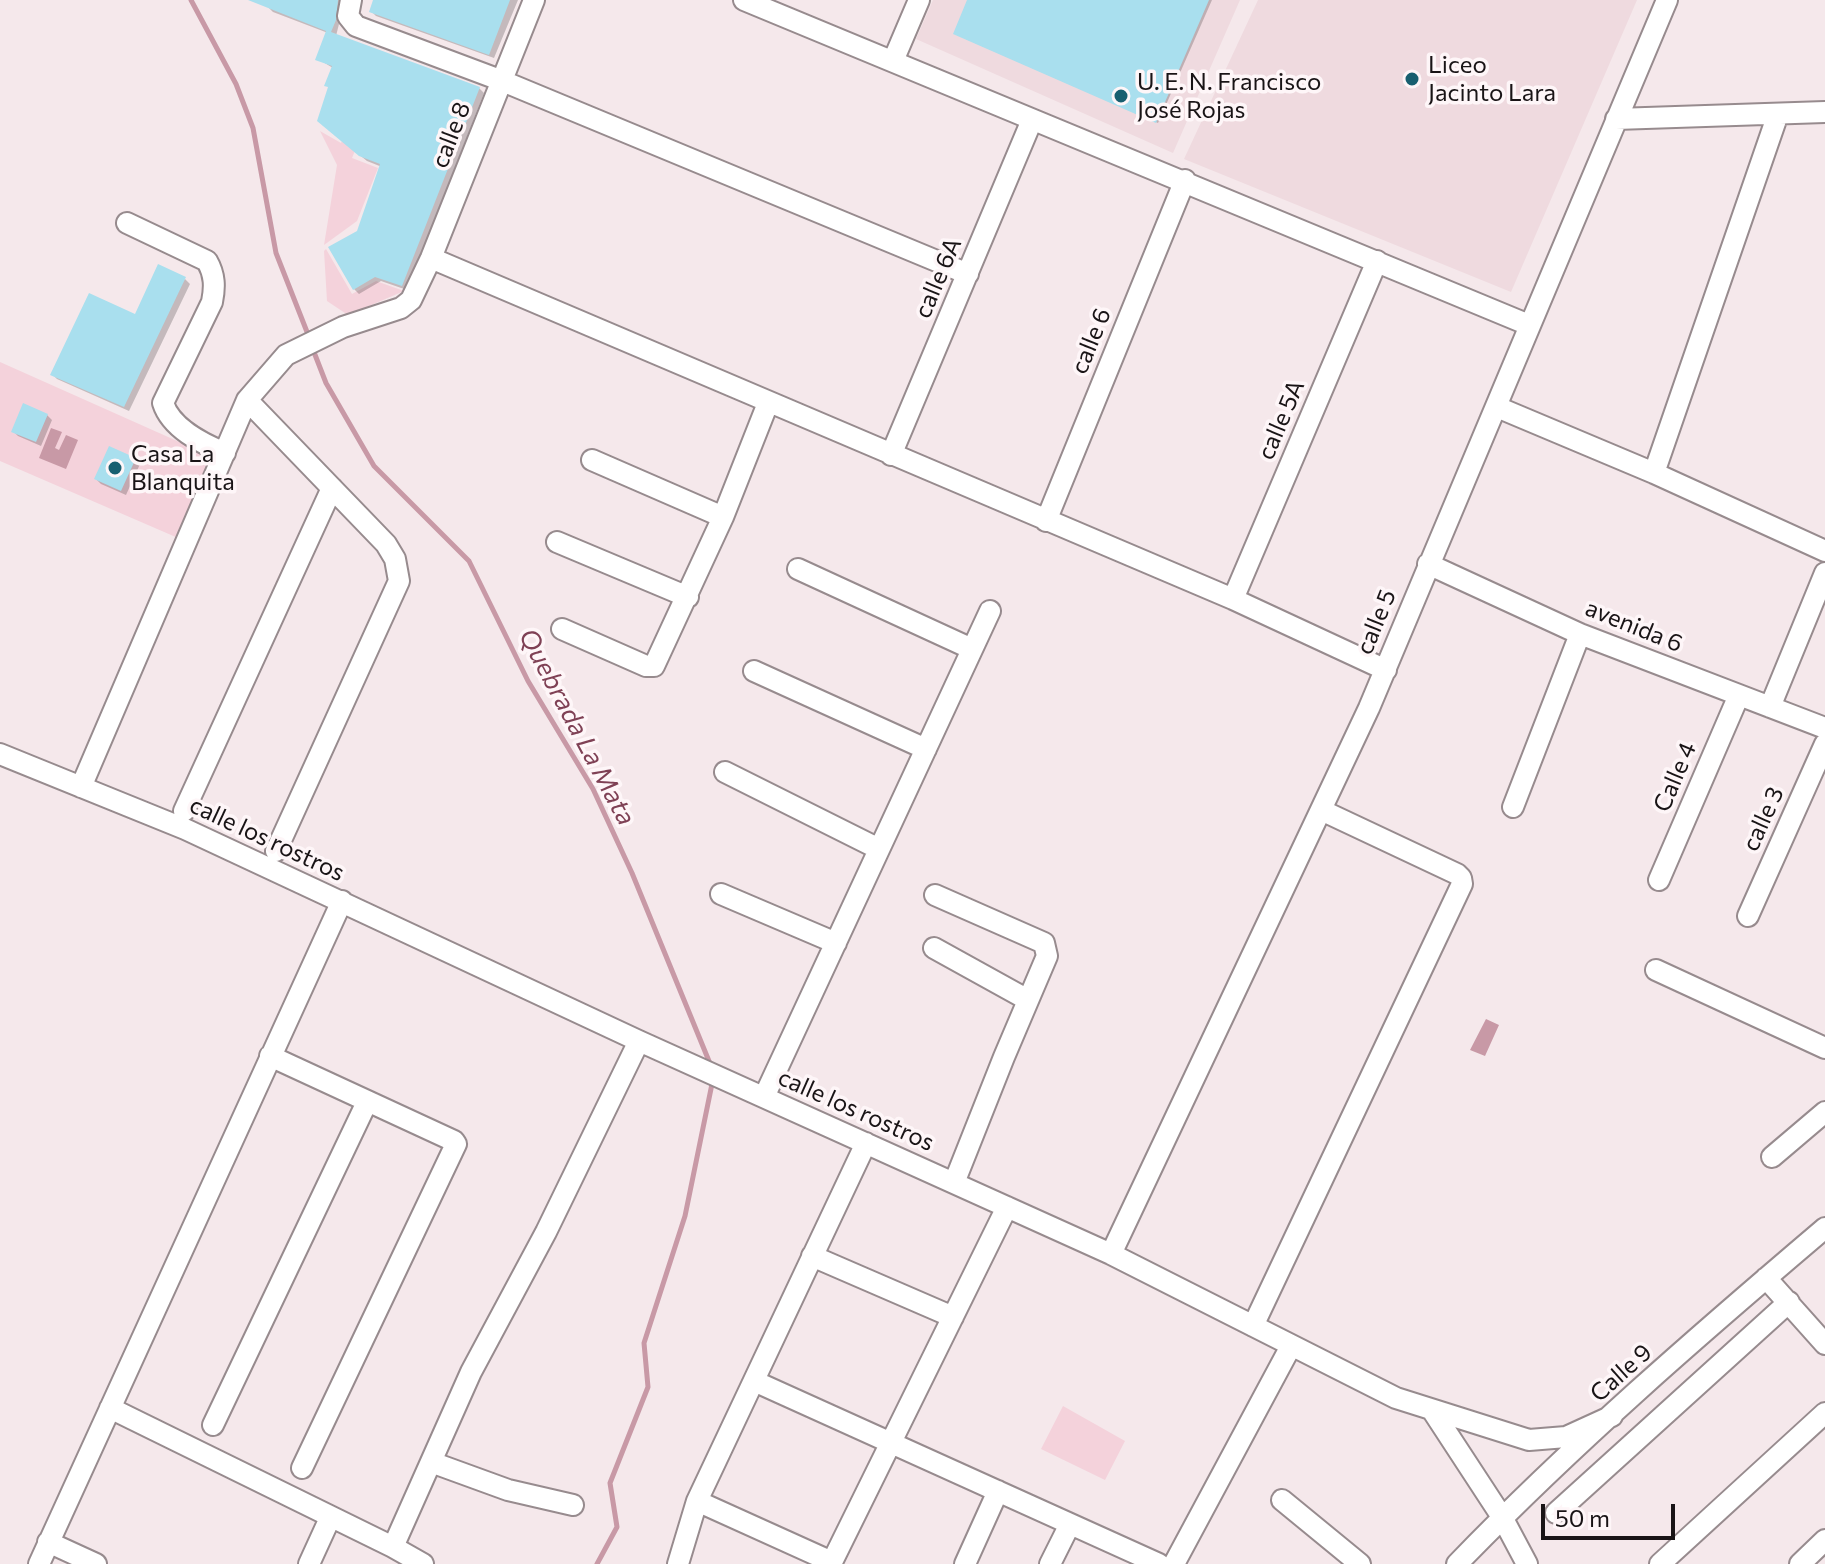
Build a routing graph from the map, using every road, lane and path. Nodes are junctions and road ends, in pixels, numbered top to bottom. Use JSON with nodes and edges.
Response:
{"nodes":[{"id":1,"x":534,"y":0,"type":"edge"},
{"id":2,"x":744,"y":0,"type":"edge"},
{"id":3,"x":919,"y":0,"type":"edge"},
{"id":4,"x":1667,"y":0,"type":"edge"},
{"id":5,"x":350,"y":3,"type":"edge"},
{"id":6,"x":893,"y":61,"type":"junction"},
{"id":7,"x":500,"y":80,"type":"junction"},
{"id":8,"x":1825,"y":112,"type":"edge"},
{"id":9,"x":1778,"y":114,"type":"junction"},
{"id":10,"x":1616,"y":119,"type":"junction"},
{"id":11,"x":1032,"y":120,"type":"junction"},
{"id":12,"x":1185,"y":180,"type":"junction"},
{"id":13,"x":127,"y":223,"type":"dead end"},
{"id":14,"x":431,"y":258,"type":"junction"},
{"id":15,"x":1377,"y":261,"type":"junction"},
{"id":16,"x":968,"y":274,"type":"junction"},
{"id":17,"x":1529,"y":325,"type":"junction"},
{"id":18,"x":247,"y":400,"type":"junction"},
{"id":19,"x":768,"y":403,"type":"junction"},
{"id":20,"x":1497,"y":407,"type":"junction"},
{"id":21,"x":225,"y":453,"type":"junction"},
{"id":22,"x":891,"y":455,"type":"junction"},
{"id":23,"x":592,"y":460,"type":"dead end"},
{"id":24,"x":1654,"y":473,"type":"junction"},
{"id":25,"x":332,"y":488,"type":"junction"},
{"id":26,"x":723,"y":517,"type":"junction"},
{"id":27,"x":1046,"y":521,"type":"junction"},
{"id":28,"x":557,"y":542,"type":"dead end"},
{"id":29,"x":1825,"y":551,"type":"edge"},
{"id":30,"x":1428,"y":564,"type":"junction"},
{"id":31,"x":798,"y":569,"type":"dead end"},
{"id":32,"x":1825,"y":573,"type":"edge"},
{"id":33,"x":688,"y":597,"type":"junction"},
{"id":34,"x":1233,"y":599,"type":"junction"},
{"id":35,"x":990,"y":611,"type":"dead end"},
{"id":36,"x":562,"y":629,"type":"dead end"},
{"id":37,"x":1580,"y":634,"type":"junction"},
{"id":38,"x":972,"y":649,"type":"junction"},
{"id":39,"x":1386,"y":670,"type":"junction"},
{"id":40,"x":754,"y":671,"type":"dead end"},
{"id":41,"x":1739,"y":695,"type":"junction"},
{"id":42,"x":1770,"y":707,"type":"junction"},
{"id":43,"x":1825,"y":728,"type":"edge"},
{"id":44,"x":1825,"y":744,"type":"edge"},
{"id":45,"x":926,"y":749,"type":"junction"},
{"id":46,"x":0,"y":754,"type":"edge"},
{"id":47,"x":725,"y":772,"type":"dead end"},
{"id":48,"x":81,"y":787,"type":"junction"},
{"id":49,"x":1513,"y":807,"type":"dead end"},
{"id":50,"x":1321,"y":810,"type":"junction"},
{"id":51,"x":184,"y":811,"type":"dead end"},
{"id":52,"x":879,"y":849,"type":"junction"},
{"id":53,"x":276,"y":851,"type":"dead end"},
{"id":54,"x":1659,"y":880,"type":"dead end"},
{"id":55,"x":721,"y":894,"type":"dead end"},
{"id":56,"x":935,"y":895,"type":"dead end"},
{"id":57,"x":342,"y":901,"type":"junction"},
{"id":58,"x":1748,"y":916,"type":"dead end"},
{"id":59,"x":836,"y":943,"type":"junction"},
{"id":60,"x":934,"y":948,"type":"dead end"},
{"id":61,"x":1656,"y":970,"type":"dead end"},
{"id":62,"x":1028,"y":1000,"type":"junction"},
{"id":63,"x":639,"y":1041,"type":"junction"},
{"id":64,"x":1825,"y":1048,"type":"edge"},
{"id":65,"x":270,"y":1056,"type":"junction"},
{"id":66,"x":764,"y":1097,"type":"junction"},
{"id":67,"x":367,"y":1102,"type":"junction"},
{"id":68,"x":1825,"y":1112,"type":"edge"},
{"id":69,"x":866,"y":1143,"type":"junction"},
{"id":70,"x":1772,"y":1157,"type":"dead end"},
{"id":71,"x":954,"y":1183,"type":"junction"},
{"id":72,"x":1007,"y":1207,"type":"junction"},
{"id":73,"x":1825,"y":1228,"type":"edge"},
{"id":74,"x":1111,"y":1254,"type":"junction"},
{"id":75,"x":812,"y":1256,"type":"junction"},
{"id":76,"x":1766,"y":1278,"type":"junction"},
{"id":77,"x":1789,"y":1302,"type":"junction"},
{"id":78,"x":953,"y":1317,"type":"junction"},
{"id":79,"x":1253,"y":1326,"type":"junction"},
{"id":80,"x":1825,"y":1344,"type":"edge"},
{"id":81,"x":1291,"y":1346,"type":"junction"},
{"id":82,"x":754,"y":1381,"type":"junction"},
{"id":83,"x":110,"y":1408,"type":"junction"},
{"id":84,"x":1432,"y":1410,"type":"junction"},
{"id":85,"x":1825,"y":1413,"type":"edge"},
{"id":86,"x":1612,"y":1416,"type":"junction"},
{"id":87,"x":213,"y":1425,"type":"dead end"},
{"id":88,"x":891,"y":1443,"type":"junction"},
{"id":89,"x":431,"y":1462,"type":"junction"},
{"id":90,"x":302,"y":1468,"type":"dead end"},
{"id":91,"x":998,"y":1491,"type":"junction"},
{"id":92,"x":1282,"y":1500,"type":"dead end"},
{"id":93,"x":697,"y":1501,"type":"junction"},
{"id":94,"x":573,"y":1505,"type":"dead end"},
{"id":95,"x":1556,"y":1513,"type":"dead end"},
{"id":96,"x":1502,"y":1517,"type":"junction"},
{"id":97,"x":330,"y":1518,"type":"junction"},
{"id":98,"x":1070,"y":1524,"type":"junction"},
{"id":99,"x":1825,"y":1540,"type":"edge"},
{"id":100,"x":48,"y":1542,"type":"junction"},
{"id":101,"x":393,"y":1547,"type":"junction"},
{"id":102,"x":832,"y":1563,"type":"edge"},
{"id":103,"x":39,"y":1564,"type":"edge"},
{"id":104,"x":96,"y":1564,"type":"edge"},
{"id":105,"x":309,"y":1564,"type":"edge"},
{"id":106,"x":423,"y":1564,"type":"edge"},
{"id":107,"x":678,"y":1564,"type":"edge"},
{"id":108,"x":965,"y":1564,"type":"edge"},
{"id":109,"x":1050,"y":1564,"type":"edge"},
{"id":110,"x":1159,"y":1564,"type":"edge"},
{"id":111,"x":1174,"y":1564,"type":"edge"},
{"id":112,"x":1360,"y":1564,"type":"edge"},
{"id":113,"x":1457,"y":1564,"type":"edge"},
{"id":114,"x":1527,"y":1564,"type":"edge"},
{"id":115,"x":1660,"y":1564,"type":"edge"},
{"id":116,"x":1800,"y":1564,"type":"edge"}],
"edges":[{"from":1,"to":7,"type":"street","name":"calle 8"},
{"from":2,"to":6,"type":"street"},
{"from":3,"to":6,"type":"street"},
{"from":4,"to":10,"type":"street","name":"calle 5"},
{"from":5,"to":7,"type":"street"},
{"from":6,"to":11,"type":"street"},
{"from":7,"to":14,"type":"street","name":"calle 8"},
{"from":7,"to":16,"type":"street"},
{"from":8,"to":9,"type":"street"},
{"from":9,"to":10,"type":"street"},
{"from":9,"to":24,"type":"street"},
{"from":10,"to":17,"type":"street","name":"calle 5"},
{"from":11,"to":12,"type":"street"},
{"from":11,"to":16,"type":"street","name":"calle 6A"},
{"from":12,"to":15,"type":"street"},
{"from":12,"to":27,"type":"street","name":"calle 6"},
{"from":13,"to":21,"type":"street"},
{"from":14,"to":18,"type":"street","name":"calle 8"},
{"from":14,"to":19,"type":"street"},
{"from":15,"to":17,"type":"street"},
{"from":15,"to":34,"type":"street","name":"calle 5A"},
{"from":16,"to":22,"type":"street","name":"calle 6A"},
{"from":17,"to":20,"type":"street","name":"calle 5"},
{"from":18,"to":21,"type":"street"},
{"from":18,"to":25,"type":"street"},
{"from":19,"to":22,"type":"street"},
{"from":19,"to":26,"type":"street"},
{"from":20,"to":24,"type":"street"},
{"from":20,"to":30,"type":"street","name":"calle 5"},
{"from":21,"to":48,"type":"street"},
{"from":22,"to":27,"type":"street"},
{"from":23,"to":26,"type":"street"},
{"from":24,"to":29,"type":"street"},
{"from":25,"to":51,"type":"street"},
{"from":25,"to":53,"type":"street"},
{"from":26,"to":33,"type":"street"},
{"from":27,"to":34,"type":"street"},
{"from":28,"to":33,"type":"street"},
{"from":30,"to":37,"type":"street","name":"avenida 6"},
{"from":30,"to":39,"type":"street","name":"calle 5"},
{"from":31,"to":38,"type":"street"},
{"from":32,"to":42,"type":"street"},
{"from":33,"to":36,"type":"street"},
{"from":34,"to":39,"type":"street"},
{"from":35,"to":38,"type":"street"},
{"from":37,"to":41,"type":"street","name":"avenida 6"},
{"from":37,"to":49,"type":"street"},
{"from":38,"to":45,"type":"street"},
{"from":39,"to":50,"type":"street","name":"calle 5"},
{"from":40,"to":45,"type":"street"},
{"from":41,"to":42,"type":"street","name":"avenida 6"},
{"from":41,"to":54,"type":"street","name":"Calle 4"},
{"from":42,"to":43,"type":"street","name":"avenida 6"},
{"from":44,"to":58,"type":"street","name":"calle 3"},
{"from":45,"to":52,"type":"street"},
{"from":46,"to":48,"type":"street","name":"calle los rostros"},
{"from":47,"to":52,"type":"street"},
{"from":48,"to":57,"type":"street","name":"calle los rostros"},
{"from":50,"to":74,"type":"street","name":"calle 5"},
{"from":50,"to":79,"type":"street"},
{"from":52,"to":59,"type":"street"},
{"from":55,"to":59,"type":"street"},
{"from":56,"to":62,"type":"street"},
{"from":57,"to":63,"type":"street","name":"calle los rostros"},
{"from":57,"to":65,"type":"street"},
{"from":59,"to":66,"type":"street"},
{"from":60,"to":62,"type":"street"},
{"from":61,"to":64,"type":"street"},
{"from":62,"to":71,"type":"street"},
{"from":63,"to":66,"type":"street","name":"calle los rostros"},
{"from":63,"to":89,"type":"street"},
{"from":65,"to":67,"type":"street"},
{"from":65,"to":83,"type":"street"},
{"from":66,"to":69,"type":"street","name":"calle los rostros"},
{"from":67,"to":87,"type":"street"},
{"from":67,"to":90,"type":"street"},
{"from":68,"to":70,"type":"street"},
{"from":69,"to":71,"type":"street","name":"calle los rostros"},
{"from":69,"to":75,"type":"street"},
{"from":71,"to":72,"type":"street","name":"calle los rostros"},
{"from":72,"to":74,"type":"street","name":"calle los rostros"},
{"from":72,"to":78,"type":"street"},
{"from":73,"to":76,"type":"street","name":"Calle 9"},
{"from":74,"to":79,"type":"street","name":"calle los rostros"},
{"from":75,"to":78,"type":"street"},
{"from":75,"to":82,"type":"street"},
{"from":76,"to":77,"type":"street"},
{"from":76,"to":86,"type":"street","name":"Calle 9"},
{"from":77,"to":80,"type":"street"},
{"from":77,"to":95,"type":"street"},
{"from":78,"to":88,"type":"street"},
{"from":79,"to":81,"type":"street","name":"calle los rostros"},
{"from":81,"to":84,"type":"street","name":"calle los rostros"},
{"from":81,"to":111,"type":"street"},
{"from":82,"to":88,"type":"street"},
{"from":82,"to":93,"type":"street"},
{"from":83,"to":97,"type":"street"},
{"from":83,"to":100,"type":"street"},
{"from":84,"to":86,"type":"street","name":"calle los rostros"},
{"from":84,"to":96,"type":"street"},
{"from":85,"to":115,"type":"street"},
{"from":86,"to":96,"type":"street","name":"Calle 9"},
{"from":88,"to":91,"type":"street"},
{"from":88,"to":102,"type":"street"},
{"from":89,"to":94,"type":"street"},
{"from":89,"to":101,"type":"street"},
{"from":91,"to":98,"type":"street"},
{"from":91,"to":108,"type":"street"},
{"from":92,"to":112,"type":"street"},
{"from":93,"to":102,"type":"street"},
{"from":93,"to":107,"type":"street"},
{"from":96,"to":113,"type":"street","name":"Calle 9"},
{"from":96,"to":114,"type":"street"},
{"from":97,"to":101,"type":"street"},
{"from":97,"to":105,"type":"street"},
{"from":98,"to":109,"type":"street"},
{"from":98,"to":110,"type":"street"},
{"from":99,"to":116,"type":"street"},
{"from":100,"to":103,"type":"street"},
{"from":100,"to":104,"type":"street"},
{"from":101,"to":106,"type":"street"}]}
